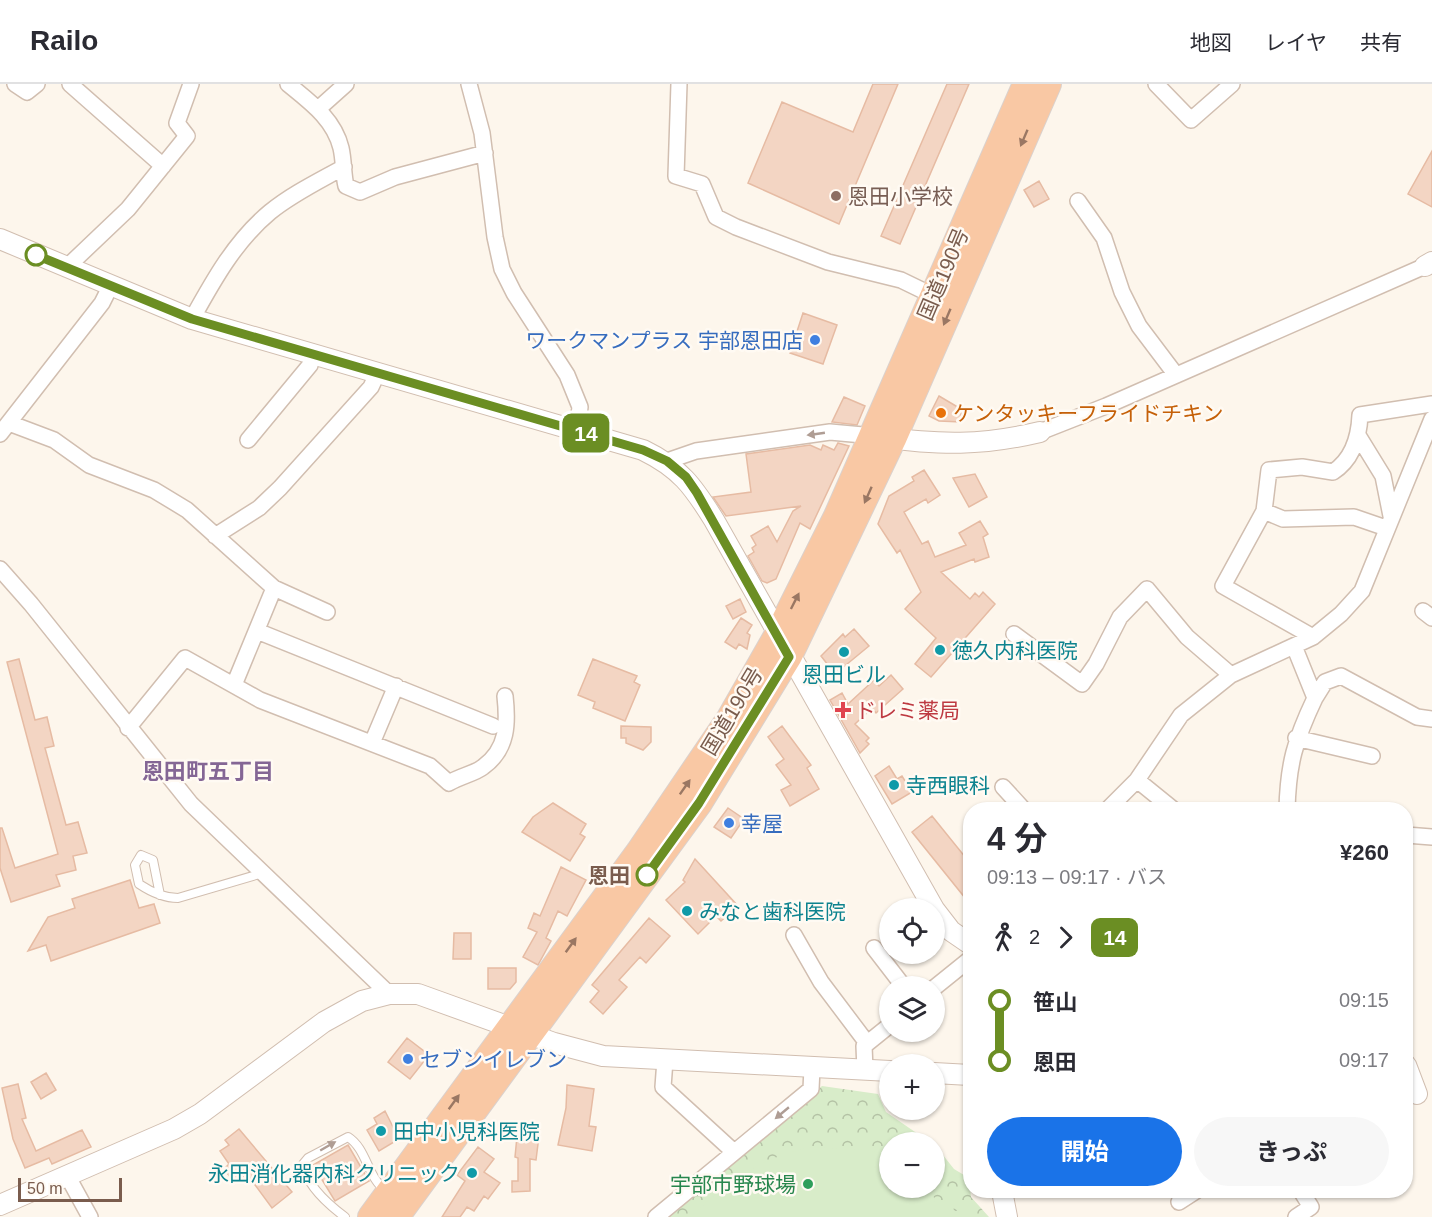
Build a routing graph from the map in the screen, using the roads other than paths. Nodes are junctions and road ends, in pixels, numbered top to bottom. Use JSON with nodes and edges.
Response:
{"nodes":[{"id":1,"x":15,"y":84,"type":"edge"},
{"id":2,"x":37,"y":84,"type":"edge"},
{"id":3,"x":70,"y":84,"type":"edge"},
{"id":4,"x":191,"y":84,"type":"edge"},
{"id":5,"x":288,"y":84,"type":"edge"},
{"id":6,"x":346,"y":84,"type":"edge"},
{"id":7,"x":469,"y":84,"type":"edge"},
{"id":8,"x":679,"y":84,"type":"edge"},
{"id":9,"x":1026,"y":84,"type":"edge"},
{"id":10,"x":1047,"y":84,"type":"edge"},
{"id":11,"x":1156,"y":84,"type":"edge"},
{"id":12,"x":1232,"y":84,"type":"edge"},
{"id":13,"x":318,"y":109,"type":"junction"},
{"id":14,"x":485,"y":153,"type":"junction"},
{"id":15,"x":163,"y":166,"type":"junction"},
{"id":16,"x":344,"y":167,"type":"junction"},
{"id":17,"x":1078,"y":201,"type":"dead end"},
{"id":18,"x":0,"y":239,"type":"edge"},
{"id":19,"x":1428,"y":264,"type":"edge"},
{"id":20,"x":66,"y":268,"type":"junction"},
{"id":21,"x":110,"y":287,"type":"junction"},
{"id":22,"x":934,"y":296,"type":"junction"},
{"id":23,"x":192,"y":319,"type":"junction"},
{"id":24,"x":314,"y":355,"type":"junction"},
{"id":25,"x":377,"y":374,"type":"junction"},
{"id":26,"x":1176,"y":375,"type":"junction"},
{"id":27,"x":1432,"y":404,"type":"edge"},
{"id":28,"x":1432,"y":419,"type":"edge"},
{"id":29,"x":4,"y":428,"type":"edge"},
{"id":30,"x":578,"y":430,"type":"junction"},
{"id":31,"x":1041,"y":432,"type":"joint"},
{"id":32,"x":1359,"y":437,"type":"junction"},
{"id":33,"x":884,"y":438,"type":"junction"},
{"id":34,"x":248,"y":440,"type":"dead end"},
{"id":35,"x":667,"y":461,"type":"junction"},
{"id":36,"x":1263,"y":511,"type":"junction"},
{"id":37,"x":1388,"y":522,"type":"junction"},
{"id":38,"x":215,"y":536,"type":"junction"},
{"id":39,"x":0,"y":569,"type":"edge"},
{"id":40,"x":274,"y":588,"type":"junction"},
{"id":41,"x":327,"y":612,"type":"dead end"},
{"id":42,"x":256,"y":631,"type":"junction"},
{"id":43,"x":778,"y":634,"type":"junction"},
{"id":44,"x":1014,"y":634,"type":"dead end"},
{"id":45,"x":1313,"y":637,"type":"junction"},
{"id":46,"x":1294,"y":646,"type":"junction"},
{"id":47,"x":789,"y":657,"type":"junction"},
{"id":48,"x":1231,"y":675,"type":"junction"},
{"id":49,"x":234,"y":685,"type":"junction"},
{"id":50,"x":396,"y":686,"type":"junction"},
{"id":51,"x":505,"y":696,"type":"dead end"},
{"id":52,"x":1315,"y":698,"type":"junction"},
{"id":53,"x":1432,"y":719,"type":"edge"},
{"id":54,"x":494,"y":726,"type":"dead end"},
{"id":55,"x":128,"y":728,"type":"junction"},
{"id":56,"x":1296,"y":738,"type":"junction"},
{"id":57,"x":372,"y":743,"type":"junction"},
{"id":58,"x":1372,"y":756,"type":"dead end"},
{"id":59,"x":1137,"y":780,"type":"junction"},
{"id":60,"x":1003,"y":787,"type":"dead end"},
{"id":61,"x":1017,"y":802,"type":"edge"},
{"id":62,"x":1115,"y":802,"type":"edge"},
{"id":63,"x":1164,"y":802,"type":"edge"},
{"id":64,"x":1287,"y":802,"type":"edge"},
{"id":65,"x":1413,"y":836,"type":"edge"},
{"id":66,"x":1432,"y":837,"type":"edge"},
{"id":67,"x":263,"y":873,"type":"junction"},
{"id":68,"x":160,"y":895,"type":"junction"},
{"id":69,"x":928,"y":898,"type":"edge"},
{"id":70,"x":945,"y":924,"type":"edge"},
{"id":71,"x":794,"y":935,"type":"dead end"},
{"id":72,"x":963,"y":940,"type":"edge"},
{"id":73,"x":874,"y":948,"type":"dead end"},
{"id":74,"x":963,"y":965,"type":"edge"},
{"id":75,"x":896,"y":976,"type":"edge"},
{"id":76,"x":945,"y":979,"type":"edge"},
{"id":77,"x":389,"y":994,"type":"junction"},
{"id":78,"x":520,"y":1031,"type":"junction"},
{"id":79,"x":879,"y":1034,"type":"edge"},
{"id":80,"x":867,"y":1043,"type":"junction"},
{"id":81,"x":666,"y":1060,"type":"junction"},
{"id":82,"x":812,"y":1068,"type":"junction"},
{"id":83,"x":865,"y":1070,"type":"junction"},
{"id":84,"x":879,"y":1071,"type":"edge"},
{"id":85,"x":945,"y":1074,"type":"edge"},
{"id":86,"x":963,"y":1075,"type":"edge"},
{"id":87,"x":735,"y":1152,"type":"junction"},
{"id":88,"x":68,"y":1177,"type":"junction"},
{"id":89,"x":388,"y":1192,"type":"junction"},
{"id":90,"x":1003,"y":1198,"type":"edge"},
{"id":91,"x":1185,"y":1198,"type":"edge"},
{"id":92,"x":1305,"y":1198,"type":"edge"},
{"id":93,"x":1,"y":1201,"type":"edge"},
{"id":94,"x":1179,"y":1202,"type":"dead end"},
{"id":95,"x":90,"y":1217,"type":"edge"},
{"id":96,"x":345,"y":1217,"type":"edge"},
{"id":97,"x":371,"y":1217,"type":"edge"},
{"id":98,"x":396,"y":1217,"type":"edge"},
{"id":99,"x":656,"y":1217,"type":"edge"},
{"id":100,"x":1007,"y":1217,"type":"edge"},
{"id":101,"x":1296,"y":1217,"type":"edge"}],
"edges":[{"from":1,"to":2,"type":"street"},
{"from":3,"to":15,"type":"street"},
{"from":4,"to":15,"type":"street"},
{"from":5,"to":13,"type":"street"},
{"from":6,"to":13,"type":"street"},
{"from":7,"to":14,"type":"street"},
{"from":8,"to":22,"type":"street"},
{"from":9,"to":22,"type":"highway","name":"国道190号"},
{"from":10,"to":33,"type":"highway","name":"国道190号","one_way":true},
{"from":11,"to":12,"type":"street"},
{"from":13,"to":16,"type":"street"},
{"from":14,"to":16,"type":"street"},
{"from":14,"to":30,"type":"street"},
{"from":15,"to":20,"type":"street"},
{"from":16,"to":23,"type":"street"},
{"from":17,"to":26,"type":"street"},
{"from":18,"to":20,"type":"street"},
{"from":19,"to":26,"type":"street"},
{"from":20,"to":21,"type":"street"},
{"from":21,"to":23,"type":"street"},
{"from":21,"to":29,"type":"street"},
{"from":22,"to":33,"type":"highway","name":"国道190号"},
{"from":23,"to":24,"type":"street"},
{"from":24,"to":25,"type":"street"},
{"from":24,"to":34,"type":"street"},
{"from":25,"to":30,"type":"street"},
{"from":25,"to":38,"type":"street"},
{"from":26,"to":31,"type":"street"},
{"from":27,"to":32,"type":"street"},
{"from":28,"to":37,"type":"street"},
{"from":29,"to":38,"type":"street"},
{"from":30,"to":35,"type":"street"},
{"from":31,"to":33,"type":"street"},
{"from":32,"to":36,"type":"street"},
{"from":32,"to":37,"type":"street"},
{"from":33,"to":35,"type":"street","one_way":true},
{"from":43,"to":33,"type":"highway","name":"国道190号","one_way":true},
{"from":33,"to":47,"type":"highway","name":"国道190号","one_way":true},
{"from":35,"to":43,"type":"street"},
{"from":36,"to":37,"type":"street"},
{"from":36,"to":45,"type":"street"},
{"from":37,"to":45,"type":"street"},
{"from":38,"to":40,"type":"street"},
{"from":39,"to":55,"type":"street"},
{"from":40,"to":41,"type":"street"},
{"from":40,"to":42,"type":"street"},
{"from":42,"to":49,"type":"street"},
{"from":42,"to":50,"type":"street"},
{"from":43,"to":47,"type":"street"},
{"from":78,"to":43,"type":"highway","name":"国道190号","one_way":true},
{"from":44,"to":48,"type":"street"},
{"from":45,"to":46,"type":"street"},
{"from":46,"to":48,"type":"street"},
{"from":46,"to":52,"type":"street"},
{"from":47,"to":69,"type":"street"},
{"from":47,"to":78,"type":"highway","name":"国道190号"},
{"from":48,"to":59,"type":"street"},
{"from":49,"to":55,"type":"street"},
{"from":49,"to":57,"type":"street"},
{"from":50,"to":54,"type":"street"},
{"from":50,"to":57,"type":"street"},
{"from":51,"to":57,"type":"street"},
{"from":52,"to":53,"type":"street"},
{"from":52,"to":56,"type":"street"},
{"from":55,"to":67,"type":"street"},
{"from":56,"to":58,"type":"street"},
{"from":56,"to":64,"type":"street"},
{"from":59,"to":62,"type":"street"},
{"from":59,"to":63,"type":"street"},
{"from":60,"to":61,"type":"street"},
{"from":65,"to":66,"type":"street"},
{"from":67,"to":68,"type":"lane"},
{"from":67,"to":77,"type":"street"},
{"from":68,"to":68,"type":"lane"},
{"from":70,"to":72,"type":"street"},
{"from":71,"to":80,"type":"street"},
{"from":73,"to":75,"type":"street"},
{"from":74,"to":76,"type":"street"},
{"from":77,"to":78,"type":"street"},
{"from":77,"to":88,"type":"street"},
{"from":78,"to":81,"type":"street"},
{"from":89,"to":78,"type":"highway","name":"国道190号","one_way":true},
{"from":78,"to":98,"type":"highway","name":"国道190号"},
{"from":79,"to":80,"type":"street"},
{"from":80,"to":83,"type":"street"},
{"from":81,"to":82,"type":"street"},
{"from":81,"to":87,"type":"street"},
{"from":82,"to":83,"type":"street"},
{"from":82,"to":87,"type":"street","one_way":true},
{"from":83,"to":84,"type":"street"},
{"from":85,"to":86,"type":"street"},
{"from":87,"to":99,"type":"street"},
{"from":88,"to":93,"type":"street"},
{"from":88,"to":95,"type":"street"},
{"from":96,"to":89,"type":"lane","one_way":true},
{"from":89,"to":97,"type":"highway","name":"国道190号"},
{"from":90,"to":100,"type":"street"},
{"from":91,"to":94,"type":"street"},
{"from":92,"to":101,"type":"street"}]}
